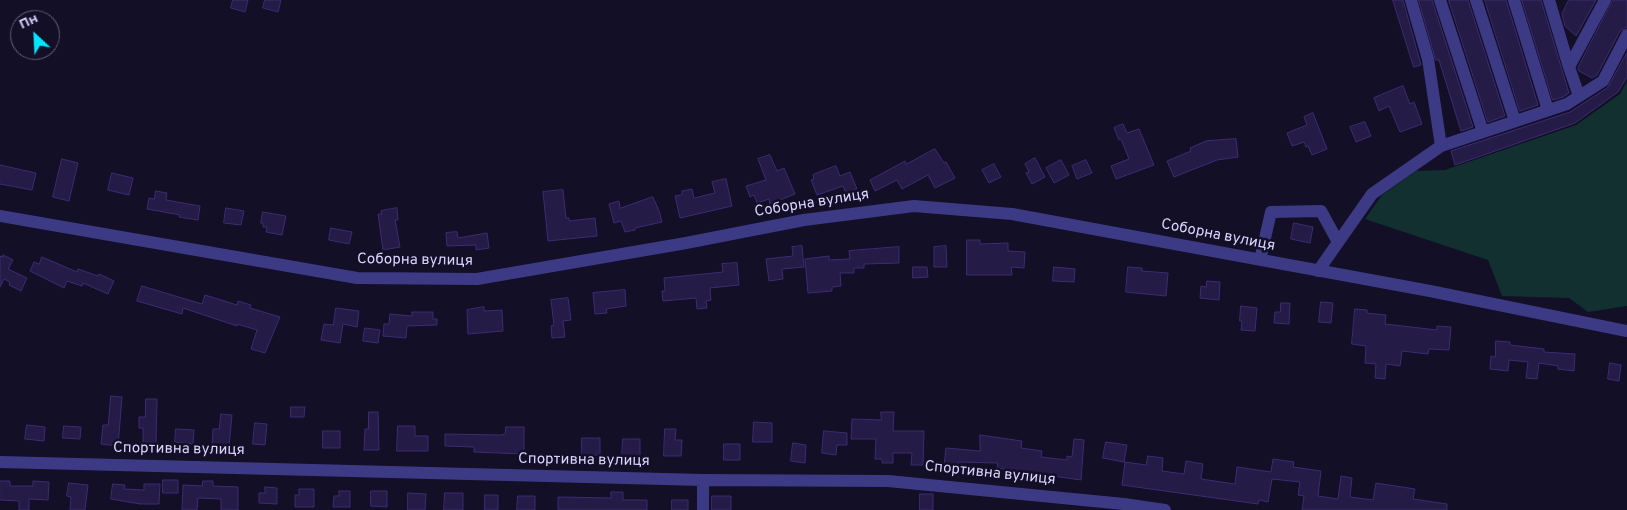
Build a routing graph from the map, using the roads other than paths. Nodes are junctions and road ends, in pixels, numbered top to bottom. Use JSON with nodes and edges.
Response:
{"nodes":[{"id":1,"x":1411,"y":0,"type":"edge"},
{"id":2,"x":1440,"y":0,"type":"edge"},
{"id":3,"x":1476,"y":0,"type":"edge"},
{"id":4,"x":1514,"y":0,"type":"edge"},
{"id":5,"x":1549,"y":0,"type":"edge"},
{"id":6,"x":1561,"y":0,"type":"edge"},
{"id":7,"x":1605,"y":0,"type":"edge"},
{"id":8,"x":1554,"y":13,"type":"junction"},
{"id":9,"x":1627,"y":35,"type":"edge"},
{"id":10,"x":1569,"y":67,"type":"junction"},
{"id":11,"x":1579,"y":96,"type":"junction"},
{"id":12,"x":1548,"y":110,"type":"junction"},
{"id":13,"x":1515,"y":122,"type":"junction"},
{"id":14,"x":1483,"y":132,"type":"junction"},
{"id":15,"x":1441,"y":146,"type":"junction"},
{"id":16,"x":0,"y":216,"type":"edge"},
{"id":17,"x":1338,"y":242,"type":"junction"},
{"id":18,"x":1260,"y":260,"type":"junction"},
{"id":19,"x":1318,"y":271,"type":"junction"},
{"id":20,"x":1627,"y":331,"type":"edge"},
{"id":21,"x":0,"y":462,"type":"edge"},
{"id":22,"x":703,"y":480,"type":"junction"},
{"id":23,"x":704,"y":510,"type":"edge"},
{"id":24,"x":1166,"y":510,"type":"edge"}],
"edges":[{"from":1,"to":15,"type":"street"},
{"from":2,"to":14,"type":"street"},
{"from":3,"to":13,"type":"street"},
{"from":4,"to":12,"type":"street"},
{"from":5,"to":8,"type":"street"},
{"from":6,"to":8,"type":"street"},
{"from":7,"to":10,"type":"street"},
{"from":8,"to":10,"type":"street"},
{"from":9,"to":11,"type":"street"},
{"from":10,"to":11,"type":"street"},
{"from":11,"to":12,"type":"street"},
{"from":12,"to":13,"type":"street"},
{"from":13,"to":14,"type":"street"},
{"from":14,"to":15,"type":"street"},
{"from":15,"to":17,"type":"street"},
{"from":16,"to":18,"type":"street","name":"Соборна вулиця"},
{"from":17,"to":18,"type":"street"},
{"from":17,"to":19,"type":"street"},
{"from":18,"to":19,"type":"street","name":"Соборна вулиця"},
{"from":19,"to":20,"type":"street","name":"Соборна вулиця"},
{"from":21,"to":22,"type":"street","name":"Спортивна вулиця"},
{"from":22,"to":23,"type":"street"},
{"from":22,"to":24,"type":"street","name":"Спортивна вулиця"}]}
